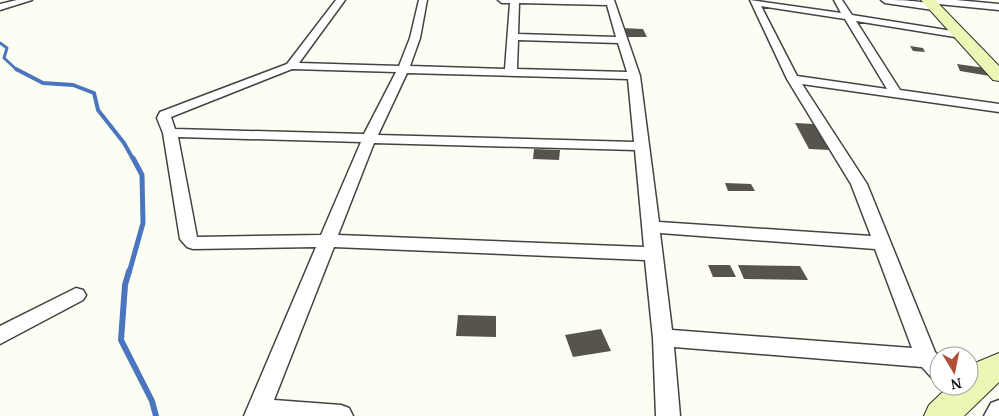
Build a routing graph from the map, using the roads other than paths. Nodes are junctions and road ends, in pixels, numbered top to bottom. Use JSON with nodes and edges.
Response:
{"nodes":[{"id":1,"x":28,"y":0,"type":"edge"},
{"id":2,"x":342,"y":0,"type":"edge"},
{"id":3,"x":423,"y":0,"type":"edge"},
{"id":4,"x":502,"y":0,"type":"edge"},
{"id":5,"x":515,"y":0,"type":"edge"},
{"id":6,"x":838,"y":0,"type":"edge"},
{"id":7,"x":885,"y":0,"type":"edge"},
{"id":8,"x":610,"y":1,"type":"edge"},
{"id":9,"x":754,"y":1,"type":"edge"},
{"id":10,"x":930,"y":2,"type":"edge"},
{"id":11,"x":0,"y":7,"type":"edge"},
{"id":12,"x":999,"y":7,"type":"edge"},
{"id":13,"x":850,"y":18,"type":"junction"},
{"id":14,"x":961,"y":34,"type":"junction"},
{"id":15,"x":513,"y":37,"type":"junction"},
{"id":16,"x":622,"y":40,"type":"junction"},
{"id":17,"x":291,"y":66,"type":"junction"},
{"id":18,"x":403,"y":69,"type":"junction"},
{"id":19,"x":996,"y":70,"type":"edge"},
{"id":20,"x":511,"y":72,"type":"junction"},
{"id":21,"x":634,"y":76,"type":"junction"},
{"id":22,"x":793,"y":79,"type":"junction"},
{"id":23,"x":895,"y":92,"type":"junction"},
{"id":24,"x":999,"y":108,"type":"edge"},
{"id":25,"x":170,"y":134,"type":"junction"},
{"id":26,"x":369,"y":139,"type":"junction"},
{"id":27,"x":642,"y":146,"type":"junction"},
{"id":28,"x":650,"y":227,"type":"junction"},
{"id":29,"x":329,"y":241,"type":"junction"},
{"id":30,"x":883,"y":243,"type":"junction"},
{"id":31,"x":653,"y":254,"type":"junction"},
{"id":32,"x":76,"y":294,"type":"dead end"},
{"id":33,"x":0,"y":336,"type":"edge"},
{"id":34,"x":663,"y":338,"type":"junction"},
{"id":35,"x":929,"y":354,"type":"edge"},
{"id":36,"x":929,"y":364,"type":"edge"},
{"id":37,"x":999,"y":367,"type":"edge"},
{"id":38,"x":979,"y":377,"type":"edge"},
{"id":39,"x":957,"y":396,"type":"edge"},
{"id":40,"x":999,"y":411,"type":"edge"},
{"id":41,"x":257,"y":412,"type":"edge"},
{"id":42,"x":341,"y":416,"type":"edge"},
{"id":43,"x":668,"y":416,"type":"edge"},
{"id":44,"x":941,"y":416,"type":"edge"},
{"id":45,"x":996,"y":416,"type":"edge"}],
"edges":[{"from":1,"to":11,"type":"street"},
{"from":2,"to":17,"type":"street"},
{"from":3,"to":18,"type":"street"},
{"from":4,"to":5,"type":"street"},
{"from":5,"to":8,"type":"street"},
{"from":5,"to":15,"type":"street"},
{"from":6,"to":13,"type":"street"},
{"from":7,"to":10,"type":"street"},
{"from":8,"to":16,"type":"street"},
{"from":9,"to":13,"type":"street"},
{"from":9,"to":22,"type":"street"},
{"from":10,"to":12,"type":"street"},
{"from":10,"to":14,"type":"street"},
{"from":13,"to":14,"type":"street"},
{"from":13,"to":23,"type":"street"},
{"from":14,"to":19,"type":"street"},
{"from":15,"to":16,"type":"street"},
{"from":15,"to":20,"type":"street"},
{"from":16,"to":21,"type":"street"},
{"from":17,"to":18,"type":"street"},
{"from":17,"to":25,"type":"street"},
{"from":18,"to":20,"type":"street"},
{"from":18,"to":26,"type":"street"},
{"from":20,"to":21,"type":"street"},
{"from":21,"to":27,"type":"street"},
{"from":22,"to":23,"type":"street"},
{"from":22,"to":30,"type":"street"},
{"from":23,"to":24,"type":"street"},
{"from":25,"to":26,"type":"street"},
{"from":25,"to":29,"type":"street"},
{"from":26,"to":27,"type":"street"},
{"from":26,"to":29,"type":"street"},
{"from":27,"to":28,"type":"street"},
{"from":28,"to":30,"type":"street"},
{"from":28,"to":31,"type":"street"},
{"from":29,"to":31,"type":"street"},
{"from":29,"to":41,"type":"street"},
{"from":30,"to":35,"type":"street"},
{"from":31,"to":34,"type":"street"},
{"from":32,"to":33,"type":"street"},
{"from":34,"to":36,"type":"street"},
{"from":34,"to":43,"type":"street"},
{"from":37,"to":38,"type":"street"},
{"from":39,"to":44,"type":"street"},
{"from":40,"to":45,"type":"street"},
{"from":41,"to":42,"type":"street"}]}
